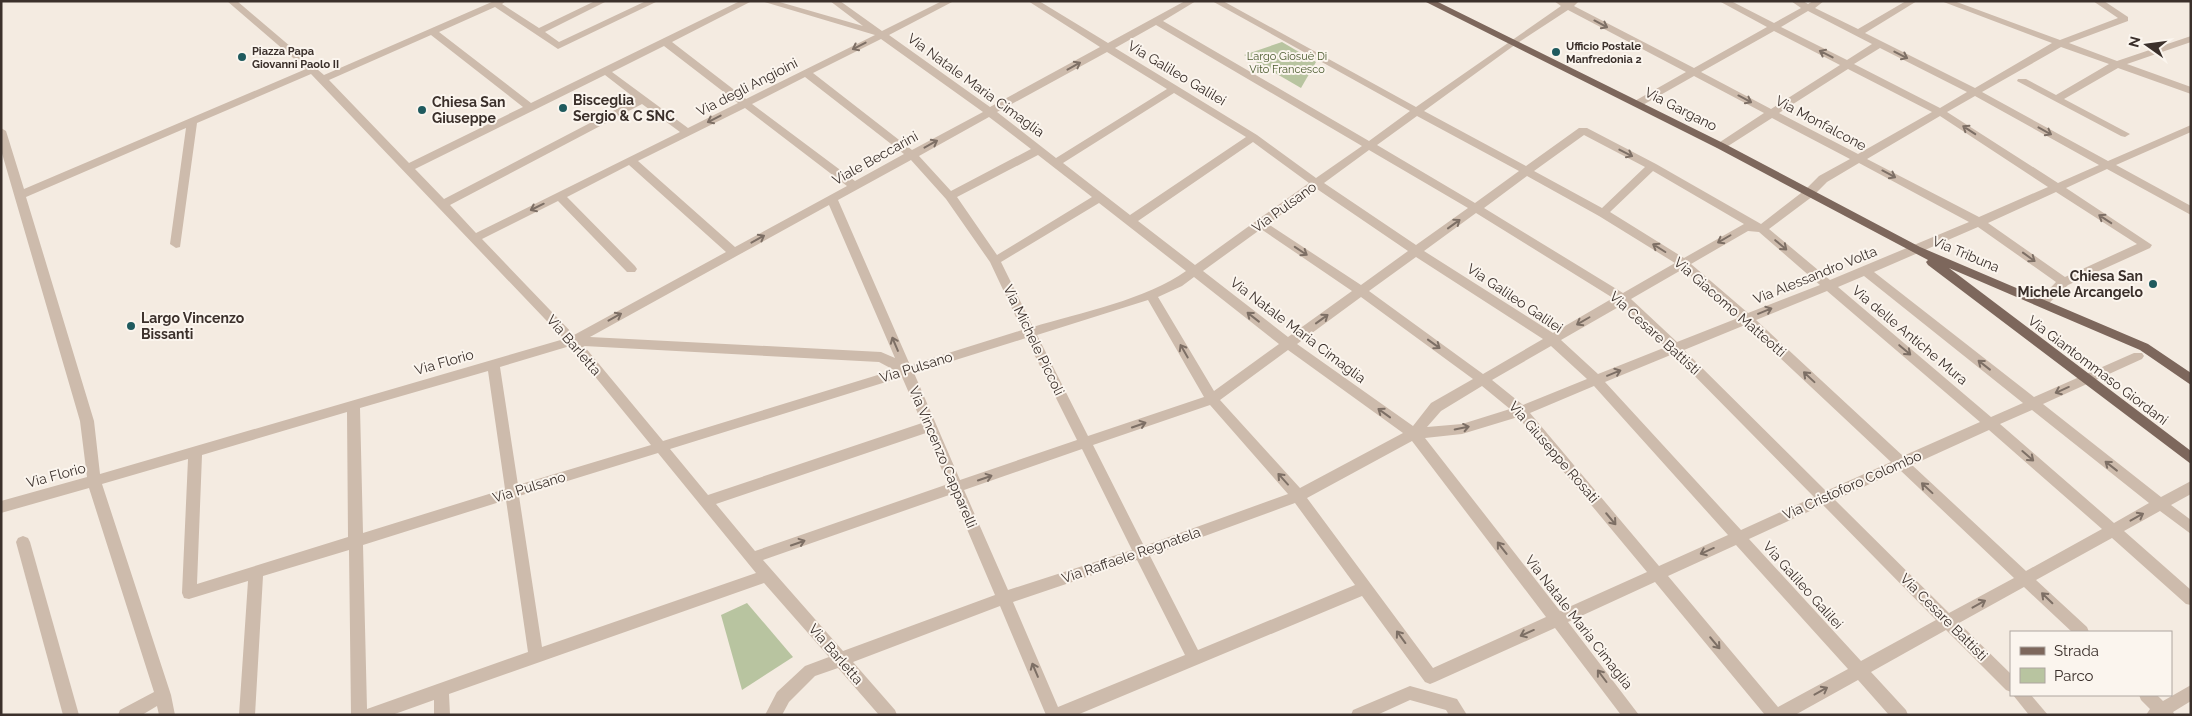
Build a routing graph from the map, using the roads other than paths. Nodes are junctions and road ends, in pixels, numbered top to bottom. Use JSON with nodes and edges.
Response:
{"nodes":[{"id":1,"x":232,"y":1,"type":"edge"},
{"id":2,"x":603,"y":1,"type":"edge"},
{"id":3,"x":654,"y":1,"type":"edge"},
{"id":4,"x":748,"y":1,"type":"edge"},
{"id":5,"x":765,"y":1,"type":"edge"},
{"id":6,"x":834,"y":1,"type":"edge"},
{"id":7,"x":950,"y":1,"type":"edge"},
{"id":8,"x":1032,"y":1,"type":"edge"},
{"id":9,"x":1192,"y":1,"type":"edge"},
{"id":10,"x":1216,"y":1,"type":"edge"},
{"id":11,"x":1723,"y":1,"type":"edge"},
{"id":12,"x":1795,"y":1,"type":"edge"},
{"id":13,"x":1820,"y":1,"type":"edge"},
{"id":14,"x":1913,"y":1,"type":"edge"},
{"id":15,"x":1945,"y":1,"type":"edge"},
{"id":16,"x":2097,"y":1,"type":"edge"},
{"id":17,"x":499,"y":2,"type":"edge"},
{"id":18,"x":1435,"y":2,"type":"edge"},
{"id":19,"x":1567,"y":3,"type":"edge"},
{"id":20,"x":1808,"y":8,"type":"junction"},
{"id":21,"x":1156,"y":21,"type":"junction"},
{"id":22,"x":1773,"y":27,"type":"junction"},
{"id":23,"x":433,"y":32,"type":"junction"},
{"id":24,"x":538,"y":32,"type":"junction"},
{"id":25,"x":1858,"y":33,"type":"junction"},
{"id":26,"x":882,"y":35,"type":"junction"},
{"id":27,"x":2191,"y":40,"type":"edge"},
{"id":28,"x":665,"y":42,"type":"junction"},
{"id":29,"x":1513,"y":42,"type":"junction"},
{"id":30,"x":1879,"y":44,"type":"junction"},
{"id":31,"x":2060,"y":44,"type":"junction"},
{"id":32,"x":1107,"y":48,"type":"junction"},
{"id":33,"x":1846,"y":64,"type":"junction"},
{"id":34,"x":2117,"y":64,"type":"junction"},
{"id":35,"x":313,"y":70,"type":"junction"},
{"id":36,"x":605,"y":71,"type":"junction"},
{"id":37,"x":1694,"y":72,"type":"junction"},
{"id":38,"x":806,"y":73,"type":"junction"},
{"id":39,"x":323,"y":78,"type":"junction"},
{"id":40,"x":2022,"y":81,"type":"dead end"},
{"id":41,"x":1174,"y":89,"type":"junction"},
{"id":42,"x":1974,"y":92,"type":"junction"},
{"id":43,"x":2191,"y":92,"type":"edge"},
{"id":44,"x":643,"y":99,"type":"junction"},
{"id":45,"x":2056,"y":99,"type":"junction"},
{"id":46,"x":746,"y":103,"type":"junction"},
{"id":47,"x":1637,"y":104,"type":"junction"},
{"id":48,"x":531,"y":108,"type":"junction"},
{"id":49,"x":1417,"y":111,"type":"junction"},
{"id":50,"x":990,"y":112,"type":"junction"},
{"id":51,"x":1940,"y":112,"type":"junction"},
{"id":52,"x":1772,"y":113,"type":"junction"},
{"id":53,"x":192,"y":122,"type":"junction"},
{"id":54,"x":2191,"y":128,"type":"edge"},
{"id":55,"x":1,"y":131,"type":"edge"},
{"id":56,"x":687,"y":132,"type":"junction"},
{"id":57,"x":2125,"y":134,"type":"dead end"},
{"id":58,"x":1254,"y":137,"type":"junction"},
{"id":59,"x":1369,"y":146,"type":"junction"},
{"id":60,"x":1721,"y":146,"type":"junction"},
{"id":61,"x":1038,"y":150,"type":"junction"},
{"id":62,"x":912,"y":155,"type":"junction"},
{"id":63,"x":1859,"y":158,"type":"junction"},
{"id":64,"x":631,"y":160,"type":"junction"},
{"id":65,"x":1055,"y":163,"type":"junction"},
{"id":66,"x":2107,"y":165,"type":"junction"},
{"id":67,"x":1652,"y":166,"type":"junction"},
{"id":68,"x":408,"y":168,"type":"junction"},
{"id":69,"x":1526,"y":172,"type":"junction"},
{"id":70,"x":1316,"y":184,"type":"junction"},
{"id":71,"x":854,"y":186,"type":"junction"},
{"id":72,"x":2057,"y":187,"type":"junction"},
{"id":73,"x":1809,"y":193,"type":"junction"},
{"id":74,"x":20,"y":195,"type":"junction"},
{"id":75,"x":560,"y":196,"type":"junction"},
{"id":76,"x":950,"y":196,"type":"junction"},
{"id":77,"x":832,"y":198,"type":"junction"},
{"id":78,"x":1099,"y":198,"type":"junction"},
{"id":79,"x":443,"y":204,"type":"junction"},
{"id":80,"x":1476,"y":208,"type":"junction"},
{"id":81,"x":2191,"y":210,"type":"edge"},
{"id":82,"x":1603,"y":213,"type":"junction"},
{"id":83,"x":1130,"y":221,"type":"junction"},
{"id":84,"x":1979,"y":222,"type":"junction"},
{"id":85,"x":1261,"y":224,"type":"junction"},
{"id":86,"x":1762,"y":229,"type":"junction"},
{"id":87,"x":475,"y":238,"type":"junction"},
{"id":88,"x":176,"y":244,"type":"dead end"},
{"id":89,"x":1916,"y":250,"type":"junction"},
{"id":90,"x":1416,"y":251,"type":"junction"},
{"id":91,"x":734,"y":252,"type":"junction"},
{"id":92,"x":995,"y":261,"type":"junction"},
{"id":93,"x":1683,"y":263,"type":"junction"},
{"id":94,"x":630,"y":269,"type":"dead end"},
{"id":95,"x":1195,"y":271,"type":"junction"},
{"id":96,"x":1865,"y":271,"type":"junction"},
{"id":97,"x":2064,"y":282,"type":"junction"},
{"id":98,"x":1828,"y":286,"type":"junction"},
{"id":99,"x":1361,"y":291,"type":"junction"},
{"id":100,"x":1151,"y":294,"type":"junction"},
{"id":101,"x":1622,"y":298,"type":"junction"},
{"id":102,"x":2042,"y":303,"type":"junction"},
{"id":103,"x":1747,"y":319,"type":"junction"},
{"id":104,"x":1029,"y":332,"type":"junction"},
{"id":105,"x":1552,"y":339,"type":"junction"},
{"id":106,"x":573,"y":341,"type":"junction"},
{"id":107,"x":1288,"y":344,"type":"junction"},
{"id":108,"x":1675,"y":348,"type":"junction"},
{"id":109,"x":2138,"y":356,"type":"dead end"},
{"id":110,"x":493,"y":364,"type":"junction"},
{"id":111,"x":906,"y":370,"type":"junction"},
{"id":112,"x":1483,"y":379,"type":"junction"},
{"id":113,"x":1596,"y":380,"type":"junction"},
{"id":114,"x":2086,"y":380,"type":"junction"},
{"id":115,"x":2191,"y":380,"type":"edge"},
{"id":116,"x":1212,"y":399,"type":"junction"},
{"id":117,"x":2033,"y":404,"type":"junction"},
{"id":118,"x":353,"y":406,"type":"junction"},
{"id":119,"x":1521,"y":411,"type":"junction"},
{"id":120,"x":1990,"y":423,"type":"junction"},
{"id":121,"x":930,"y":426,"type":"junction"},
{"id":122,"x":1414,"y":434,"type":"junction"},
{"id":123,"x":1085,"y":443,"type":"junction"},
{"id":124,"x":658,"y":446,"type":"junction"},
{"id":125,"x":195,"y":452,"type":"junction"},
{"id":126,"x":2191,"y":459,"type":"edge"},
{"id":127,"x":1901,"y":463,"type":"junction"},
{"id":128,"x":94,"y":481,"type":"junction"},
{"id":129,"x":2191,"y":487,"type":"edge"},
{"id":130,"x":957,"y":488,"type":"junction"},
{"id":131,"x":512,"y":492,"type":"junction"},
{"id":132,"x":1298,"y":496,"type":"junction"},
{"id":133,"x":1824,"y":498,"type":"junction"},
{"id":134,"x":707,"y":501,"type":"junction"},
{"id":135,"x":2160,"y":504,"type":"junction"},
{"id":136,"x":1,"y":507,"type":"edge"},
{"id":137,"x":2191,"y":528,"type":"edge"},
{"id":138,"x":2113,"y":530,"type":"junction"},
{"id":139,"x":1739,"y":536,"type":"junction"},
{"id":140,"x":356,"y":541,"type":"junction"},
{"id":141,"x":23,"y":542,"type":"dead end"},
{"id":142,"x":1141,"y":553,"type":"junction"},
{"id":143,"x":752,"y":558,"type":"junction"},
{"id":144,"x":256,"y":572,"type":"junction"},
{"id":145,"x":1657,"y":574,"type":"junction"},
{"id":146,"x":768,"y":575,"type":"junction"},
{"id":147,"x":2026,"y":578,"type":"junction"},
{"id":148,"x":1364,"y":588,"type":"junction"},
{"id":149,"x":1004,"y":598,"type":"junction"},
{"id":150,"x":2191,"y":599,"type":"edge"},
{"id":151,"x":1558,"y":618,"type":"junction"},
{"id":152,"x":1948,"y":621,"type":"junction"},
{"id":153,"x":2081,"y":631,"type":"edge"},
{"id":154,"x":536,"y":655,"type":"junction"},
{"id":155,"x":1194,"y":658,"type":"junction"},
{"id":156,"x":841,"y":659,"type":"junction"},
{"id":157,"x":1860,"y":670,"type":"junction"},
{"id":158,"x":2010,"y":684,"type":"edge"},
{"id":159,"x":441,"y":690,"type":"junction"},
{"id":160,"x":2191,"y":692,"type":"edge"},
{"id":161,"x":163,"y":695,"type":"junction"},
{"id":162,"x":2022,"y":696,"type":"edge"},
{"id":163,"x":2148,"y":696,"type":"edge"},
{"id":164,"x":1455,"y":709,"type":"edge"},
{"id":165,"x":2161,"y":713,"type":"edge"},
{"id":166,"x":71,"y":715,"type":"edge"},
{"id":167,"x":126,"y":715,"type":"edge"},
{"id":168,"x":167,"y":715,"type":"edge"},
{"id":169,"x":247,"y":715,"type":"edge"},
{"id":170,"x":359,"y":715,"type":"edge"},
{"id":171,"x":370,"y":715,"type":"edge"},
{"id":172,"x":442,"y":715,"type":"edge"},
{"id":173,"x":773,"y":715,"type":"edge"},
{"id":174,"x":889,"y":715,"type":"edge"},
{"id":175,"x":1056,"y":715,"type":"edge"},
{"id":176,"x":1359,"y":715,"type":"edge"},
{"id":177,"x":1632,"y":715,"type":"edge"},
{"id":178,"x":1777,"y":715,"type":"edge"},
{"id":179,"x":1900,"y":715,"type":"edge"},
{"id":180,"x":2040,"y":715,"type":"edge"}],
"edges":[{"from":1,"to":35,"type":"street","name":"Via Barletta"},
{"from":2,"to":24,"type":"street"},
{"from":3,"to":24,"type":"street"},
{"from":4,"to":28,"type":"street"},
{"from":5,"to":26,"type":"street","name":"Via Natale Maria Cimaglia"},
{"from":6,"to":26,"type":"street","name":"Via Natale Maria Cimaglia"},
{"from":7,"to":26,"type":"street","name":"Via degli Angioini"},
{"from":8,"to":32,"type":"street","name":"Via Galileo Galilei"},
{"from":9,"to":21,"type":"street","name":"Viale Beccarini"},
{"from":10,"to":49,"type":"street","name":"Via Giacomo Matteotti"},
{"from":11,"to":22,"type":"street"},
{"from":12,"to":20,"type":"street"},
{"from":13,"to":20,"type":"street"},
{"from":14,"to":25,"type":"street"},
{"from":15,"to":31,"type":"street"},
{"from":16,"to":31,"type":"street"},
{"from":17,"to":23,"type":"street"},
{"from":17,"to":24,"type":"street"},
{"from":18,"to":29,"type":"main road","name":"Via Gargano"},
{"from":19,"to":29,"type":"street","name":"Via Pulsano"},
{"from":19,"to":37,"type":"street","name":"Via Monfalcone","one_way":true},
{"from":20,"to":22,"type":"street"},
{"from":20,"to":25,"type":"street"},
{"from":21,"to":32,"type":"street","name":"Viale Beccarini"},
{"from":21,"to":59,"type":"street","name":"Via Cesare Battisti"},
{"from":33,"to":22,"type":"street","one_way":true},
{"from":22,"to":37,"type":"street"},
{"from":23,"to":39,"type":"street"},
{"from":23,"to":48,"type":"street"},
{"from":25,"to":30,"type":"street"},
{"from":26,"to":38,"type":"street","name":"Via degli Angioini","one_way":true},
{"from":26,"to":50,"type":"street","name":"Via Natale Maria Cimaglia"},
{"from":27,"to":34,"type":"street"},
{"from":28,"to":36,"type":"street"},
{"from":28,"to":46,"type":"street"},
{"from":29,"to":47,"type":"main road","name":"Via Gargano"},
{"from":29,"to":49,"type":"street","name":"Via Pulsano"},
{"from":30,"to":33,"type":"street"},
{"from":30,"to":42,"type":"street","one_way":true},
{"from":31,"to":34,"type":"street"},
{"from":31,"to":42,"type":"street"},
{"from":32,"to":41,"type":"street","name":"Via Galileo Galilei"},
{"from":50,"to":32,"type":"street","name":"Viale Beccarini","one_way":true},
{"from":33,"to":51,"type":"street"},
{"from":33,"to":52,"type":"street"},
{"from":34,"to":43,"type":"street"},
{"from":34,"to":45,"type":"street"},
{"from":35,"to":39,"type":"street","name":"Via Barletta"},
{"from":35,"to":53,"type":"street"},
{"from":36,"to":44,"type":"street"},
{"from":36,"to":48,"type":"street"},
{"from":37,"to":47,"type":"street"},
{"from":37,"to":52,"type":"street","name":"Via Monfalcone","one_way":true},
{"from":38,"to":46,"type":"street","name":"Via degli Angioini"},
{"from":38,"to":62,"type":"street","name":"Via Michele Piccoli"},
{"from":39,"to":68,"type":"street","name":"Via Barletta"},
{"from":40,"to":45,"type":"street"},
{"from":41,"to":58,"type":"street","name":"Via Galileo Galilei"},
{"from":41,"to":65,"type":"street"},
{"from":42,"to":51,"type":"street"},
{"from":42,"to":66,"type":"street","one_way":true},
{"from":44,"to":56,"type":"street"},
{"from":44,"to":79,"type":"street"},
{"from":45,"to":57,"type":"street"},
{"from":46,"to":56,"type":"street","name":"Via degli Angioini","one_way":true},
{"from":46,"to":71,"type":"street"},
{"from":47,"to":60,"type":"main road","name":"Via Gargano"},
{"from":48,"to":68,"type":"street"},
{"from":49,"to":59,"type":"street","name":"Via Pulsano"},
{"from":49,"to":69,"type":"street","name":"Via Giacomo Matteotti"},
{"from":50,"to":61,"type":"street","name":"Via Natale Maria Cimaglia"},
{"from":62,"to":50,"type":"street","name":"Viale Beccarini","one_way":true},
{"from":51,"to":63,"type":"street"},
{"from":72,"to":51,"type":"street","one_way":true},
{"from":52,"to":60,"type":"street"},
{"from":52,"to":63,"type":"street","name":"Via Monfalcone"},
{"from":53,"to":74,"type":"street"},
{"from":53,"to":88,"type":"street"},
{"from":54,"to":66,"type":"street","name":"Via Alessandro Volta"},
{"from":55,"to":74,"type":"street"},
{"from":56,"to":64,"type":"street","name":"Via degli Angioini"},
{"from":58,"to":70,"type":"street","name":"Via Galileo Galilei"},
{"from":58,"to":83,"type":"street"},
{"from":59,"to":70,"type":"street","name":"Via Pulsano"},
{"from":59,"to":80,"type":"street","name":"Via Cesare Battisti"},
{"from":60,"to":73,"type":"main road","name":"Via Gargano"},
{"from":61,"to":65,"type":"street","name":"Via Natale Maria Cimaglia"},
{"from":61,"to":76,"type":"street"},
{"from":62,"to":71,"type":"street","name":"Viale Beccarini"},
{"from":62,"to":76,"type":"street","name":"Via Michele Piccoli"},
{"from":63,"to":73,"type":"street"},
{"from":63,"to":84,"type":"street","name":"Via Monfalcone","one_way":true},
{"from":64,"to":75,"type":"street","name":"Via degli Angioini"},
{"from":64,"to":91,"type":"street"},
{"from":65,"to":78,"type":"street","name":"Via Natale Maria Cimaglia"},
{"from":66,"to":72,"type":"street","name":"Via Alessandro Volta"},
{"from":66,"to":81,"type":"street"},
{"from":69,"to":67,"type":"street","name":"Via delle Antiche Mura","one_way":true},
{"from":67,"to":82,"type":"street"},
{"from":67,"to":86,"type":"street","name":"Via delle Antiche Mura"},
{"from":68,"to":79,"type":"street","name":"Via Barletta"},
{"from":69,"to":80,"type":"street"},
{"from":69,"to":82,"type":"street","name":"Via Giacomo Matteotti"},
{"from":70,"to":85,"type":"street","name":"Via Pulsano"},
{"from":70,"to":90,"type":"street","name":"Via Galileo Galilei"},
{"from":71,"to":77,"type":"street","name":"Viale Beccarini"},
{"from":72,"to":84,"type":"street","name":"Via Alessandro Volta"},
{"from":97,"to":72,"type":"street","one_way":true},
{"from":73,"to":86,"type":"street"},
{"from":73,"to":89,"type":"main road","name":"Via Gargano"},
{"from":74,"to":128,"type":"street"},
{"from":75,"to":87,"type":"street","name":"Via degli Angioini","one_way":true},
{"from":75,"to":94,"type":"street"},
{"from":76,"to":92,"type":"street","name":"Via Michele Piccoli"},
{"from":91,"to":77,"type":"street","name":"Viale Beccarini","one_way":true},
{"from":111,"to":77,"type":"street","name":"Via Vincenzo Capparelli","one_way":true},
{"from":78,"to":83,"type":"street","name":"Via Natale Maria Cimaglia"},
{"from":78,"to":92,"type":"street"},
{"from":79,"to":87,"type":"street","name":"Via Barletta"},
{"from":90,"to":80,"type":"street","one_way":true},
{"from":80,"to":101,"type":"street","name":"Via Cesare Battisti"},
{"from":93,"to":82,"type":"street","name":"Via Giacomo Matteotti","one_way":true},
{"from":83,"to":95,"type":"street","name":"Via Natale Maria Cimaglia"},
{"from":84,"to":89,"type":"street","name":"Via Alessandro Volta"},
{"from":84,"to":97,"type":"street","name":"Via Monfalcone","one_way":true},
{"from":85,"to":95,"type":"street","name":"Via Pulsano"},
{"from":85,"to":99,"type":"street","name":"Via Giuseppe Rosati","one_way":true},
{"from":86,"to":93,"type":"street","one_way":true},
{"from":86,"to":98,"type":"street","name":"Via delle Antiche Mura","one_way":true},
{"from":87,"to":106,"type":"street","name":"Via Barletta"},
{"from":89,"to":96,"type":"street","name":"Via Alessandro Volta"},
{"from":89,"to":102,"type":"main road","name":"Via Tribuna"},
{"from":89,"to":114,"type":"main road","name":"Via Giantommaso Giordani"},
{"from":90,"to":99,"type":"street"},
{"from":90,"to":105,"type":"street","name":"Via Galileo Galilei"},
{"from":106,"to":91,"type":"street","name":"Viale Beccarini","one_way":true},
{"from":92,"to":104,"type":"street","name":"Via Michele Piccoli"},
{"from":93,"to":101,"type":"street"},
{"from":93,"to":103,"type":"street","name":"Via Giacomo Matteotti"},
{"from":95,"to":100,"type":"street","name":"Via Pulsano"},
{"from":107,"to":95,"type":"street","name":"Via Natale Maria Cimaglia","one_way":true},
{"from":96,"to":98,"type":"street","name":"Via Alessandro Volta"},
{"from":117,"to":96,"type":"street","one_way":true},
{"from":97,"to":102,"type":"street"},
{"from":103,"to":98,"type":"street","name":"Via Alessandro Volta","one_way":true},
{"from":98,"to":120,"type":"street","name":"Via delle Antiche Mura","one_way":true},
{"from":107,"to":99,"type":"street","one_way":true},
{"from":99,"to":112,"type":"street","name":"Via Giuseppe Rosati","one_way":true},
{"from":100,"to":104,"type":"street","name":"Via Pulsano"},
{"from":116,"to":100,"type":"street","one_way":true},
{"from":101,"to":105,"type":"street","one_way":true},
{"from":101,"to":108,"type":"street","name":"Via Cesare Battisti"},
{"from":102,"to":115,"type":"main road","name":"Via Tribuna"},
{"from":103,"to":108,"type":"street","name":"Via Alessandro Volta"},
{"from":127,"to":103,"type":"street","name":"Via Giacomo Matteotti","one_way":true},
{"from":104,"to":111,"type":"street","name":"Via Pulsano"},
{"from":104,"to":123,"type":"street","name":"Via Michele Piccoli"},
{"from":105,"to":112,"type":"street"},
{"from":105,"to":113,"type":"street","name":"Via Galileo Galilei"},
{"from":106,"to":110,"type":"street","name":"Via Florio"},
{"from":106,"to":111,"type":"street","name":"Via Florio"},
{"from":106,"to":124,"type":"street","name":"Via Barletta"},
{"from":107,"to":116,"type":"street"},
{"from":122,"to":107,"type":"street","name":"Via Natale Maria Cimaglia","one_way":true},
{"from":113,"to":108,"type":"street","name":"Via Alessandro Volta","one_way":true},
{"from":108,"to":133,"type":"street","name":"Via Cesare Battisti"},
{"from":109,"to":114,"type":"street","name":"Via Cristoforo Colombo"},
{"from":110,"to":118,"type":"street","name":"Via Florio"},
{"from":110,"to":131,"type":"street"},
{"from":111,"to":121,"type":"street","name":"Via Vincenzo Capparelli"},
{"from":111,"to":124,"type":"street","name":"Via Pulsano"},
{"from":112,"to":119,"type":"street","name":"Via Giuseppe Rosati"},
{"from":112,"to":122,"type":"street"},
{"from":113,"to":119,"type":"street","name":"Via Alessandro Volta"},
{"from":113,"to":139,"type":"street","name":"Via Galileo Galilei"},
{"from":114,"to":117,"type":"street","name":"Via Cristoforo Colombo","one_way":true},
{"from":114,"to":126,"type":"main road","name":"Via Giantommaso Giordani"},
{"from":123,"to":116,"type":"street","one_way":true},
{"from":132,"to":116,"type":"street","one_way":true},
{"from":117,"to":120,"type":"street","name":"Via Cristoforo Colombo"},
{"from":135,"to":117,"type":"street","one_way":true},
{"from":118,"to":125,"type":"street","name":"Via Florio"},
{"from":118,"to":140,"type":"street"},
{"from":122,"to":119,"type":"street","name":"Via Alessandro Volta","one_way":true},
{"from":119,"to":145,"type":"street","name":"Via Giuseppe Rosati","one_way":true},
{"from":120,"to":127,"type":"street","name":"Via Cristoforo Colombo"},
{"from":120,"to":138,"type":"street","name":"Via delle Antiche Mura","one_way":true},
{"from":121,"to":130,"type":"street","name":"Via Vincenzo Capparelli"},
{"from":121,"to":134,"type":"street"},
{"from":122,"to":132,"type":"street","name":"Via Raffaele Regnatela"},
{"from":151,"to":122,"type":"street","name":"Via Natale Maria Cimaglia","one_way":true},
{"from":130,"to":123,"type":"street","one_way":true},
{"from":123,"to":142,"type":"street","name":"Via Michele Piccoli"},
{"from":124,"to":131,"type":"street","name":"Via Pulsano"},
{"from":124,"to":134,"type":"street","name":"Via Barletta"},
{"from":125,"to":128,"type":"street","name":"Via Florio"},
{"from":125,"to":144,"type":"street","name":"Via Pulsano"},
{"from":127,"to":133,"type":"street","name":"Via Cristoforo Colombo"},
{"from":147,"to":127,"type":"street","name":"Via Giacomo Matteotti","one_way":true},
{"from":128,"to":136,"type":"street","name":"Via Florio"},
{"from":128,"to":161,"type":"street"},
{"from":129,"to":135,"type":"street"},
{"from":143,"to":130,"type":"street","one_way":true},
{"from":130,"to":149,"type":"street","name":"Via Vincenzo Capparelli"},
{"from":131,"to":140,"type":"street","name":"Via Pulsano"},
{"from":131,"to":154,"type":"street"},
{"from":132,"to":142,"type":"street","name":"Via Raffaele Regnatela"},
{"from":132,"to":148,"type":"street"},
{"from":133,"to":139,"type":"street","name":"Via Cristoforo Colombo"},
{"from":133,"to":152,"type":"street","name":"Via Cesare Battisti"},
{"from":134,"to":143,"type":"street","name":"Via Barletta"},
{"from":135,"to":137,"type":"street"},
{"from":138,"to":135,"type":"street","one_way":true},
{"from":138,"to":147,"type":"street"},
{"from":138,"to":150,"type":"street","name":"Via delle Antiche Mura"},
{"from":139,"to":145,"type":"street","name":"Via Cristoforo Colombo","one_way":true},
{"from":139,"to":157,"type":"street","name":"Via Galileo Galilei"},
{"from":140,"to":144,"type":"street","name":"Via Pulsano"},
{"from":140,"to":170,"type":"street"},
{"from":141,"to":166,"type":"street"},
{"from":142,"to":149,"type":"street","name":"Via Raffaele Regnatela"},
{"from":142,"to":155,"type":"street","name":"Via Michele Piccoli"},
{"from":143,"to":146,"type":"street","name":"Via Barletta"},
{"from":144,"to":169,"type":"street"},
{"from":145,"to":151,"type":"street","name":"Via Cristoforo Colombo"},
{"from":145,"to":178,"type":"street","name":"Via Giuseppe Rosati","one_way":true},
{"from":146,"to":154,"type":"street"},
{"from":146,"to":156,"type":"street","name":"Via Barletta"},
{"from":152,"to":147,"type":"street","one_way":true},
{"from":153,"to":147,"type":"street","name":"Via Giacomo Matteotti","one_way":true},
{"from":151,"to":148,"type":"street","name":"Via Cristoforo Colombo","one_way":true},
{"from":148,"to":155,"type":"street"},
{"from":149,"to":156,"type":"street","name":"Via Raffaele Regnatela"},
{"from":175,"to":149,"type":"street","name":"Via Vincenzo Capparelli","one_way":true},
{"from":177,"to":151,"type":"street","name":"Via Natale Maria Cimaglia","one_way":true},
{"from":152,"to":157,"type":"street"},
{"from":152,"to":158,"type":"street","name":"Via Cesare Battisti"},
{"from":154,"to":159,"type":"street"},
{"from":155,"to":175,"type":"street"},
{"from":156,"to":173,"type":"street","name":"Via Raffaele Regnatela"},
{"from":156,"to":174,"type":"street","name":"Via Barletta"},
{"from":178,"to":157,"type":"street","one_way":true},
{"from":157,"to":179,"type":"street","name":"Via Galileo Galilei"},
{"from":159,"to":171,"type":"street"},
{"from":159,"to":172,"type":"street"},
{"from":160,"to":165,"type":"street"},
{"from":161,"to":167,"type":"street"},
{"from":161,"to":168,"type":"street"},
{"from":162,"to":180,"type":"street"},
{"from":163,"to":165,"type":"street"},
{"from":164,"to":176,"type":"street"}]}
